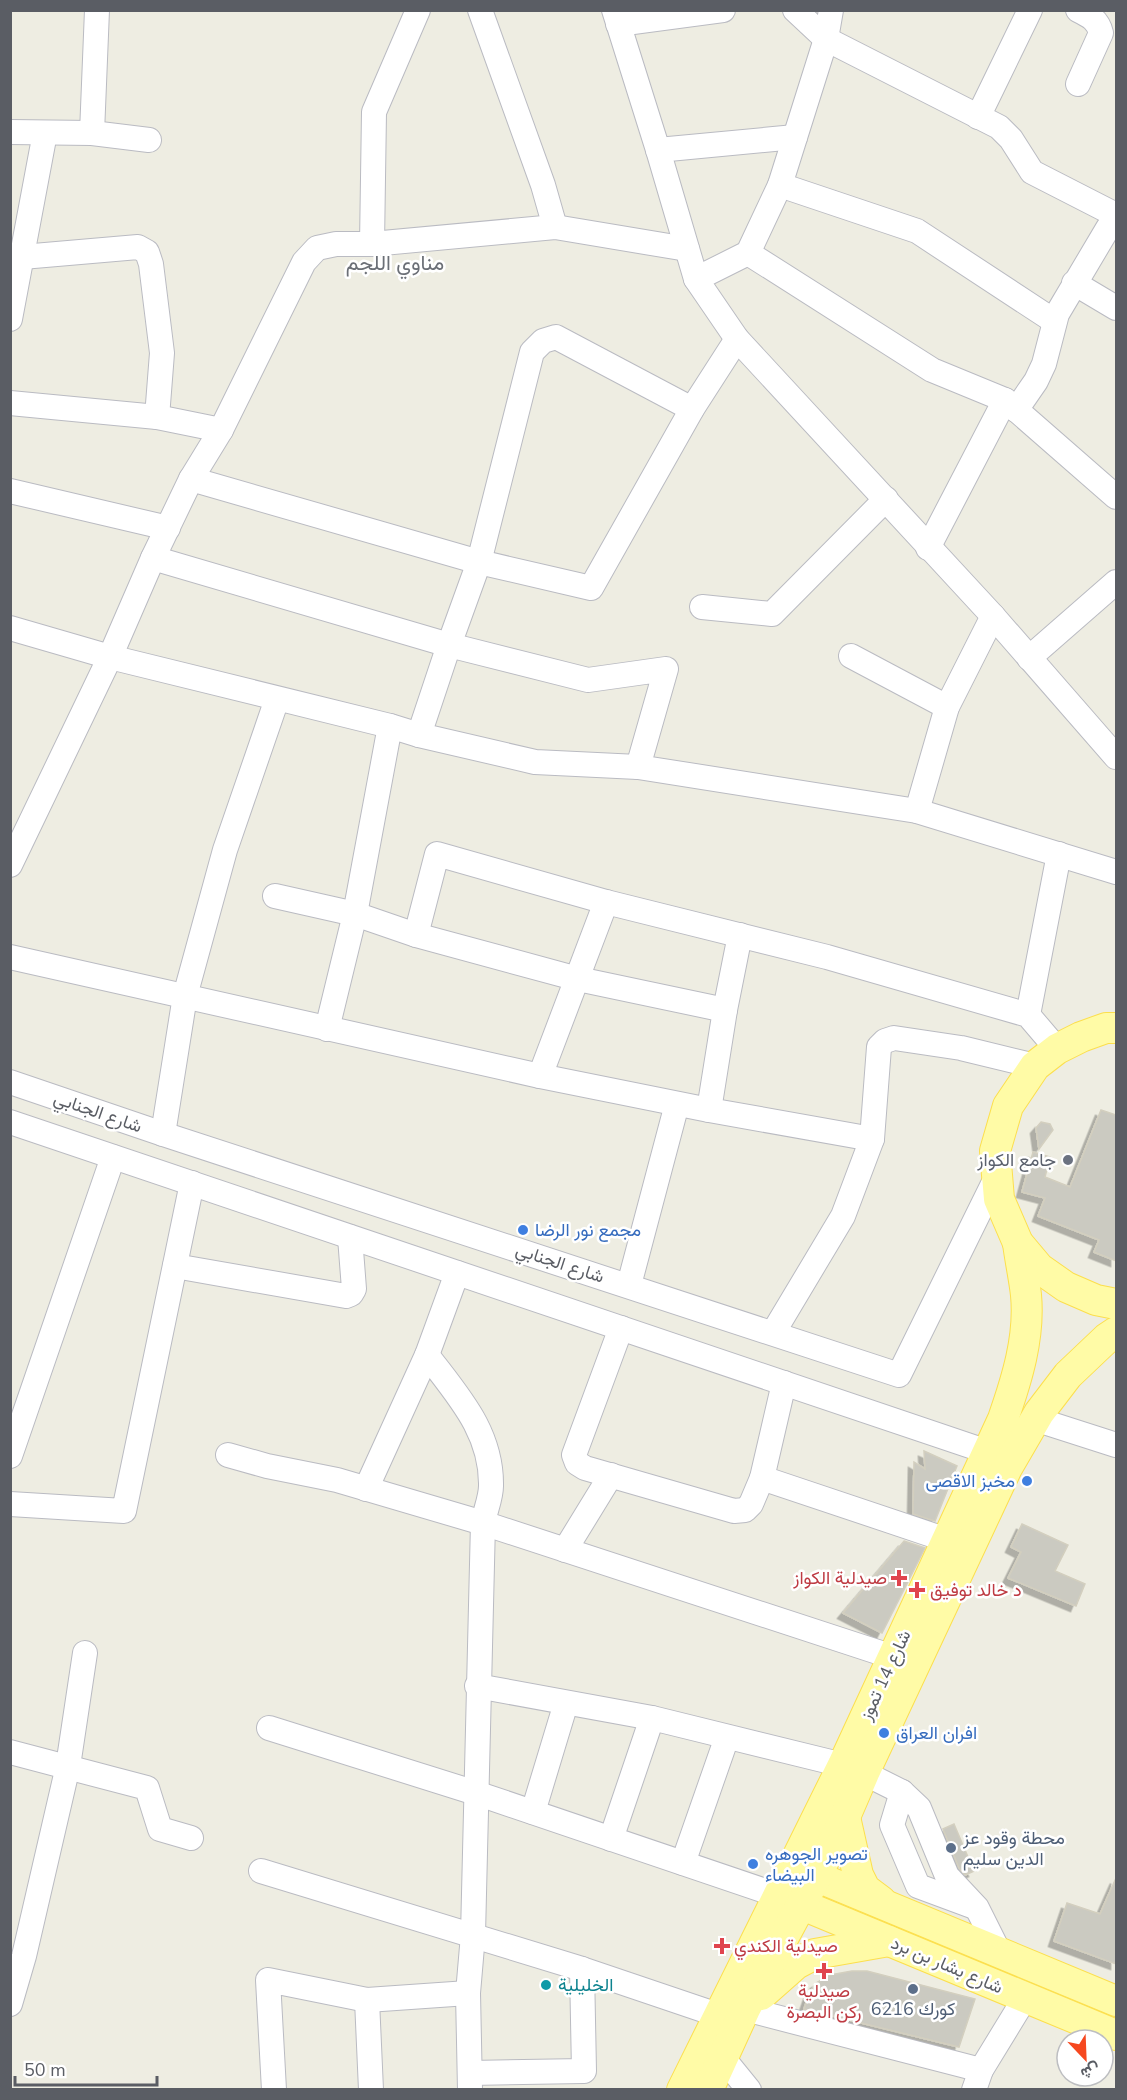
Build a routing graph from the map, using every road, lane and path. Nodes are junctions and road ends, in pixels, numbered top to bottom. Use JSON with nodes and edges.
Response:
{"nodes":[{"id":1,"x":97,"y":10,"type":"edge"},
{"id":2,"x":418,"y":10,"type":"edge"},
{"id":3,"x":480,"y":10,"type":"edge"},
{"id":4,"x":723,"y":10,"type":"edge"},
{"id":5,"x":795,"y":10,"type":"edge"},
{"id":6,"x":831,"y":10,"type":"edge"},
{"id":7,"x":1030,"y":10,"type":"edge"},
{"id":8,"x":1078,"y":10,"type":"edge"},
{"id":9,"x":616,"y":17,"type":"edge"},
{"id":10,"x":826,"y":39,"type":"junction"},
{"id":11,"x":1078,"y":84,"type":"dead end"},
{"id":12,"x":978,"y":117,"type":"junction"},
{"id":13,"x":10,"y":132,"type":"edge"},
{"id":14,"x":45,"y":133,"type":"junction"},
{"id":15,"x":92,"y":133,"type":"junction"},
{"id":16,"x":795,"y":137,"type":"junction"},
{"id":17,"x":149,"y":140,"type":"dead end"},
{"id":18,"x":658,"y":150,"type":"junction"},
{"id":19,"x":780,"y":184,"type":"junction"},
{"id":20,"x":1116,"y":215,"type":"edge"},
{"id":21,"x":1116,"y":220,"type":"edge"},
{"id":22,"x":555,"y":227,"type":"junction"},
{"id":23,"x":372,"y":244,"type":"junction"},
{"id":24,"x":687,"y":249,"type":"junction"},
{"id":25,"x":748,"y":253,"type":"junction"},
{"id":26,"x":22,"y":257,"type":"junction"},
{"id":27,"x":696,"y":279,"type":"junction"},
{"id":28,"x":1074,"y":283,"type":"junction"},
{"id":29,"x":1116,"y":308,"type":"edge"},
{"id":30,"x":11,"y":316,"type":"edge"},
{"id":31,"x":1054,"y":321,"type":"junction"},
{"id":32,"x":737,"y":339,"type":"junction"},
{"id":33,"x":10,"y":403,"type":"edge"},
{"id":34,"x":1010,"y":405,"type":"junction"},
{"id":35,"x":692,"y":409,"type":"junction"},
{"id":36,"x":157,"y":417,"type":"junction"},
{"id":37,"x":221,"y":429,"type":"junction"},
{"id":38,"x":191,"y":479,"type":"junction"},
{"id":39,"x":10,"y":491,"type":"edge"},
{"id":40,"x":1116,"y":497,"type":"edge"},
{"id":41,"x":886,"y":499,"type":"junction"},
{"id":42,"x":168,"y":528,"type":"junction"},
{"id":43,"x":928,"y":548,"type":"junction"},
{"id":44,"x":153,"y":558,"type":"junction"},
{"id":45,"x":479,"y":562,"type":"junction"},
{"id":46,"x":1116,"y":582,"type":"edge"},
{"id":47,"x":702,"y":607,"type":"dead end"},
{"id":48,"x":993,"y":616,"type":"junction"},
{"id":49,"x":10,"y":628,"type":"edge"},
{"id":50,"x":448,"y":645,"type":"junction"},
{"id":51,"x":851,"y":656,"type":"dead end"},
{"id":52,"x":110,"y":657,"type":"junction"},
{"id":53,"x":1029,"y":658,"type":"junction"},
{"id":54,"x":277,"y":699,"type":"junction"},
{"id":55,"x":946,"y":707,"type":"junction"},
{"id":56,"x":390,"y":726,"type":"junction"},
{"id":57,"x":419,"y":735,"type":"junction"},
{"id":58,"x":1116,"y":757,"type":"edge"},
{"id":59,"x":638,"y":766,"type":"junction"},
{"id":60,"x":917,"y":811,"type":"junction"},
{"id":61,"x":1059,"y":854,"type":"junction"},
{"id":62,"x":10,"y":865,"type":"edge"},
{"id":63,"x":1116,"y":872,"type":"edge"},
{"id":64,"x":274,"y":896,"type":"dead end"},
{"id":65,"x":606,"y":902,"type":"junction"},
{"id":66,"x":355,"y":914,"type":"junction"},
{"id":67,"x":416,"y":935,"type":"junction"},
{"id":68,"x":740,"y":935,"type":"junction"},
{"id":69,"x":10,"y":957,"type":"edge"},
{"id":70,"x":578,"y":979,"type":"junction"},
{"id":71,"x":185,"y":996,"type":"junction"},
{"id":72,"x":725,"y":1010,"type":"junction"},
{"id":73,"x":1028,"y":1015,"type":"junction"},
{"id":74,"x":1113,"y":1027,"type":"edge"},
{"id":75,"x":327,"y":1029,"type":"junction"},
{"id":76,"x":1046,"y":1058,"type":"junction"},
{"id":77,"x":540,"y":1076,"type":"junction"},
{"id":78,"x":10,"y":1082,"type":"edge"},
{"id":79,"x":677,"y":1104,"type":"junction"},
{"id":80,"x":709,"y":1110,"type":"junction"},
{"id":81,"x":10,"y":1122,"type":"edge"},
{"id":82,"x":164,"y":1134,"type":"junction"},
{"id":83,"x":872,"y":1138,"type":"junction"},
{"id":84,"x":114,"y":1157,"type":"junction"},
{"id":85,"x":997,"y":1176,"type":"junction"},
{"id":86,"x":192,"y":1184,"type":"junction"},
{"id":87,"x":350,"y":1236,"type":"junction"},
{"id":88,"x":1018,"y":1243,"type":"junction"},
{"id":89,"x":175,"y":1266,"type":"junction"},
{"id":90,"x":458,"y":1273,"type":"junction"},
{"id":91,"x":629,"y":1286,"type":"junction"},
{"id":92,"x":1116,"y":1304,"type":"edge"},
{"id":93,"x":621,"y":1328,"type":"junction"},
{"id":94,"x":1116,"y":1332,"type":"edge"},
{"id":95,"x":773,"y":1333,"type":"junction"},
{"id":96,"x":427,"y":1355,"type":"junction"},
{"id":97,"x":784,"y":1383,"type":"junction"},
{"id":98,"x":1035,"y":1419,"type":"junction"},
{"id":99,"x":1116,"y":1445,"type":"edge"},
{"id":100,"x":988,"y":1452,"type":"junction"},
{"id":101,"x":228,"y":1455,"type":"dead end"},
{"id":102,"x":10,"y":1456,"type":"edge"},
{"id":103,"x":611,"y":1475,"type":"junction"},
{"id":104,"x":762,"y":1478,"type":"junction"},
{"id":105,"x":366,"y":1489,"type":"junction"},
{"id":106,"x":10,"y":1504,"type":"edge"},
{"id":107,"x":483,"y":1522,"type":"junction"},
{"id":108,"x":947,"y":1540,"type":"junction"},
{"id":109,"x":565,"y":1550,"type":"junction"},
{"id":110,"x":85,"y":1653,"type":"dead end"},
{"id":111,"x":893,"y":1657,"type":"junction"},
{"id":112,"x":477,"y":1686,"type":"junction"},
{"id":113,"x":566,"y":1703,"type":"junction"},
{"id":114,"x":652,"y":1718,"type":"junction"},
{"id":115,"x":269,"y":1728,"type":"dead end"},
{"id":116,"x":727,"y":1737,"type":"junction"},
{"id":117,"x":10,"y":1752,"type":"edge"},
{"id":118,"x":68,"y":1766,"type":"junction"},
{"id":119,"x":853,"y":1769,"type":"junction"},
{"id":120,"x":476,"y":1793,"type":"junction"},
{"id":121,"x":533,"y":1812,"type":"junction"},
{"id":122,"x":845,"y":1818,"type":"junction"},
{"id":123,"x":191,"y":1838,"type":"dead end"},
{"id":124,"x":611,"y":1839,"type":"junction"},
{"id":125,"x":683,"y":1863,"type":"junction"},
{"id":126,"x":261,"y":1871,"type":"dead end"},
{"id":127,"x":804,"y":1871,"type":"junction"},
{"id":128,"x":789,"y":1900,"type":"junction"},
{"id":129,"x":891,"y":1908,"type":"junction"},
{"id":130,"x":473,"y":1935,"type":"junction"},
{"id":131,"x":890,"y":1941,"type":"junction"},
{"id":132,"x":999,"y":1952,"type":"junction"},
{"id":133,"x":582,"y":1969,"type":"junction"},
{"id":134,"x":468,"y":1994,"type":"junction"},
{"id":135,"x":1025,"y":1998,"type":"junction"},
{"id":136,"x":367,"y":2000,"type":"junction"},
{"id":137,"x":1116,"y":2001,"type":"edge"},
{"id":138,"x":10,"y":2004,"type":"edge"},
{"id":139,"x":731,"y":2012,"type":"junction"},
{"id":140,"x":1116,"y":2035,"type":"edge"},
{"id":141,"x":723,"y":2058,"type":"junction"},
{"id":142,"x":584,"y":2080,"type":"edge"},
{"id":143,"x":977,"y":2080,"type":"edge"},
{"id":144,"x":470,"y":2081,"type":"edge"},
{"id":145,"x":274,"y":2090,"type":"edge"},
{"id":146,"x":370,"y":2090,"type":"edge"},
{"id":147,"x":682,"y":2090,"type":"edge"},
{"id":148,"x":708,"y":2090,"type":"edge"},
{"id":149,"x":749,"y":2090,"type":"edge"}],
"edges":[{"from":1,"to":15,"type":"street"},
{"from":2,"to":23,"type":"street"},
{"from":3,"to":22,"type":"street"},
{"from":4,"to":9,"type":"street"},
{"from":5,"to":10,"type":"street"},
{"from":6,"to":10,"type":"street"},
{"from":7,"to":12,"type":"street"},
{"from":8,"to":11,"type":"street"},
{"from":9,"to":18,"type":"street"},
{"from":10,"to":12,"type":"street"},
{"from":10,"to":16,"type":"street"},
{"from":12,"to":20,"type":"street"},
{"from":13,"to":14,"type":"street"},
{"from":14,"to":15,"type":"street"},
{"from":14,"to":26,"type":"street"},
{"from":15,"to":17,"type":"street"},
{"from":16,"to":18,"type":"street"},
{"from":16,"to":19,"type":"street"},
{"from":18,"to":24,"type":"street"},
{"from":19,"to":25,"type":"street"},
{"from":19,"to":31,"type":"street"},
{"from":21,"to":28,"type":"street"},
{"from":22,"to":23,"type":"street"},
{"from":22,"to":24,"type":"street"},
{"from":23,"to":37,"type":"street"},
{"from":24,"to":27,"type":"street"},
{"from":25,"to":27,"type":"street"},
{"from":25,"to":34,"type":"street"},
{"from":26,"to":30,"type":"street"},
{"from":26,"to":36,"type":"street"},
{"from":27,"to":32,"type":"street"},
{"from":28,"to":29,"type":"street"},
{"from":28,"to":31,"type":"street"},
{"from":31,"to":34,"type":"street"},
{"from":32,"to":35,"type":"street"},
{"from":32,"to":41,"type":"street"},
{"from":33,"to":36,"type":"street"},
{"from":34,"to":40,"type":"street"},
{"from":34,"to":43,"type":"street"},
{"from":35,"to":45,"type":"street"},
{"from":35,"to":45,"type":"street"},
{"from":36,"to":37,"type":"street"},
{"from":37,"to":38,"type":"street"},
{"from":38,"to":42,"type":"street"},
{"from":38,"to":45,"type":"street"},
{"from":39,"to":42,"type":"street"},
{"from":41,"to":43,"type":"street"},
{"from":41,"to":47,"type":"street"},
{"from":42,"to":44,"type":"street"},
{"from":43,"to":48,"type":"street"},
{"from":44,"to":50,"type":"street"},
{"from":44,"to":52,"type":"street"},
{"from":45,"to":50,"type":"street"},
{"from":46,"to":53,"type":"street"},
{"from":48,"to":53,"type":"street"},
{"from":48,"to":55,"type":"street"},
{"from":49,"to":52,"type":"street"},
{"from":50,"to":57,"type":"street"},
{"from":50,"to":59,"type":"street"},
{"from":51,"to":55,"type":"street"},
{"from":52,"to":54,"type":"street"},
{"from":52,"to":62,"type":"street"},
{"from":53,"to":58,"type":"street"},
{"from":54,"to":56,"type":"street"},
{"from":54,"to":71,"type":"street"},
{"from":55,"to":60,"type":"street"},
{"from":56,"to":57,"type":"street"},
{"from":56,"to":66,"type":"street"},
{"from":57,"to":59,"type":"street"},
{"from":59,"to":60,"type":"street"},
{"from":60,"to":61,"type":"street"},
{"from":61,"to":63,"type":"street"},
{"from":61,"to":73,"type":"street"},
{"from":64,"to":66,"type":"street"},
{"from":65,"to":67,"type":"street"},
{"from":65,"to":68,"type":"street"},
{"from":65,"to":70,"type":"street"},
{"from":66,"to":67,"type":"street"},
{"from":66,"to":75,"type":"street"},
{"from":67,"to":70,"type":"street"},
{"from":68,"to":72,"type":"street"},
{"from":68,"to":73,"type":"street"},
{"from":69,"to":71,"type":"street"},
{"from":70,"to":72,"type":"street"},
{"from":70,"to":77,"type":"street"},
{"from":71,"to":75,"type":"street"},
{"from":71,"to":82,"type":"street"},
{"from":72,"to":80,"type":"street"},
{"from":73,"to":76,"type":"street"},
{"from":74,"to":76,"type":"main road"},
{"from":75,"to":77,"type":"street"},
{"from":76,"to":83,"type":"street"},
{"from":76,"to":85,"type":"main road"},
{"from":77,"to":79,"type":"street"},
{"from":78,"to":82,"type":"street","name":"شارع الجنابي"},
{"from":79,"to":80,"type":"street"},
{"from":79,"to":91,"type":"street"},
{"from":80,"to":83,"type":"street"},
{"from":81,"to":84,"type":"street","name":"شارع الجنابي"},
{"from":82,"to":91,"type":"street","name":"شارع الجنابي"},
{"from":83,"to":95,"type":"street"},
{"from":84,"to":86,"type":"street","name":"شارع الجنابي"},
{"from":84,"to":102,"type":"street"},
{"from":85,"to":88,"type":"main road"},
{"from":85,"to":95,"type":"street","name":"شارع الجنابي"},
{"from":86,"to":87,"type":"street","name":"شارع الجنابي"},
{"from":86,"to":89,"type":"street"},
{"from":87,"to":89,"type":"street"},
{"from":87,"to":90,"type":"street","name":"شارع الجنابي"},
{"from":88,"to":92,"type":"main road"},
{"from":88,"to":100,"type":"main road","name":"شارع 14 تموز"},
{"from":89,"to":106,"type":"street"},
{"from":90,"to":93,"type":"street","name":"شارع الجنابي"},
{"from":90,"to":96,"type":"street"},
{"from":91,"to":95,"type":"street","name":"شارع الجنابي"},
{"from":93,"to":97,"type":"street","name":"شارع الجنابي"},
{"from":93,"to":103,"type":"street"},
{"from":94,"to":98,"type":"main road","name":"شارع 14 تموز"},
{"from":96,"to":105,"type":"street"},
{"from":96,"to":107,"type":"street"},
{"from":97,"to":100,"type":"street","name":"شارع الجنابي"},
{"from":97,"to":104,"type":"street"},
{"from":98,"to":99,"type":"street"},
{"from":98,"to":119,"type":"main road","name":"شارع 14 تموز"},
{"from":100,"to":108,"type":"main road","name":"شارع 14 تموز"},
{"from":101,"to":105,"type":"street"},
{"from":103,"to":104,"type":"street"},
{"from":103,"to":109,"type":"street"},
{"from":104,"to":108,"type":"street"},
{"from":105,"to":107,"type":"street"},
{"from":107,"to":109,"type":"street"},
{"from":107,"to":112,"type":"street"},
{"from":108,"to":111,"type":"main road","name":"شارع 14 تموز"},
{"from":109,"to":111,"type":"street"},
{"from":110,"to":118,"type":"street"},
{"from":111,"to":119,"type":"main road","name":"شارع 14 تموز"},
{"from":112,"to":113,"type":"street"},
{"from":112,"to":120,"type":"street"},
{"from":113,"to":114,"type":"street"},
{"from":113,"to":121,"type":"street"},
{"from":114,"to":116,"type":"street"},
{"from":114,"to":124,"type":"street"},
{"from":115,"to":120,"type":"street"},
{"from":116,"to":119,"type":"street"},
{"from":116,"to":125,"type":"street"},
{"from":117,"to":118,"type":"street"},
{"from":118,"to":123,"type":"street"},
{"from":118,"to":138,"type":"street"},
{"from":119,"to":122,"type":"main road","name":"شارع 14 تموز"},
{"from":119,"to":127,"type":"main road","name":"شارع 14 تموز"},
{"from":119,"to":132,"type":"street"},
{"from":120,"to":121,"type":"street"},
{"from":120,"to":130,"type":"street"},
{"from":121,"to":124,"type":"street"},
{"from":122,"to":127,"type":"main road","name":"شارع 14 تموز"},
{"from":122,"to":129,"type":"main road"},
{"from":124,"to":125,"type":"street"},
{"from":125,"to":128,"type":"street"},
{"from":126,"to":130,"type":"street"},
{"from":127,"to":128,"type":"main road","name":"شارع 14 تموز"},
{"from":127,"to":129,"type":"main road","name":"شارع بشار بن برد"},
{"from":128,"to":131,"type":"main road","name":"شارع بشار بن برد"},
{"from":128,"to":139,"type":"main road","name":"شارع 14 تموز"},
{"from":129,"to":132,"type":"main road","name":"شارع بشار بن برد"},
{"from":130,"to":133,"type":"street"},
{"from":130,"to":134,"type":"street"},
{"from":131,"to":135,"type":"main road","name":"شارع بشار بن برد"},
{"from":131,"to":139,"type":"main road"},
{"from":132,"to":137,"type":"main road","name":"شارع بشار بن برد"},
{"from":133,"to":139,"type":"street"},
{"from":133,"to":142,"type":"street"},
{"from":134,"to":136,"type":"street"},
{"from":134,"to":144,"type":"street"},
{"from":135,"to":140,"type":"main road","name":"شارع بشار بن برد"},
{"from":135,"to":143,"type":"street"},
{"from":136,"to":145,"type":"street"},
{"from":136,"to":146,"type":"street"},
{"from":139,"to":141,"type":"main road","name":"شارع 14 تموز"},
{"from":139,"to":143,"type":"street"},
{"from":139,"to":147,"type":"main road","name":"شارع 14 تموز"},
{"from":141,"to":148,"type":"main road","name":"شارع 14 تموز"},
{"from":141,"to":149,"type":"street"},
{"from":142,"to":144,"type":"street"}]}
